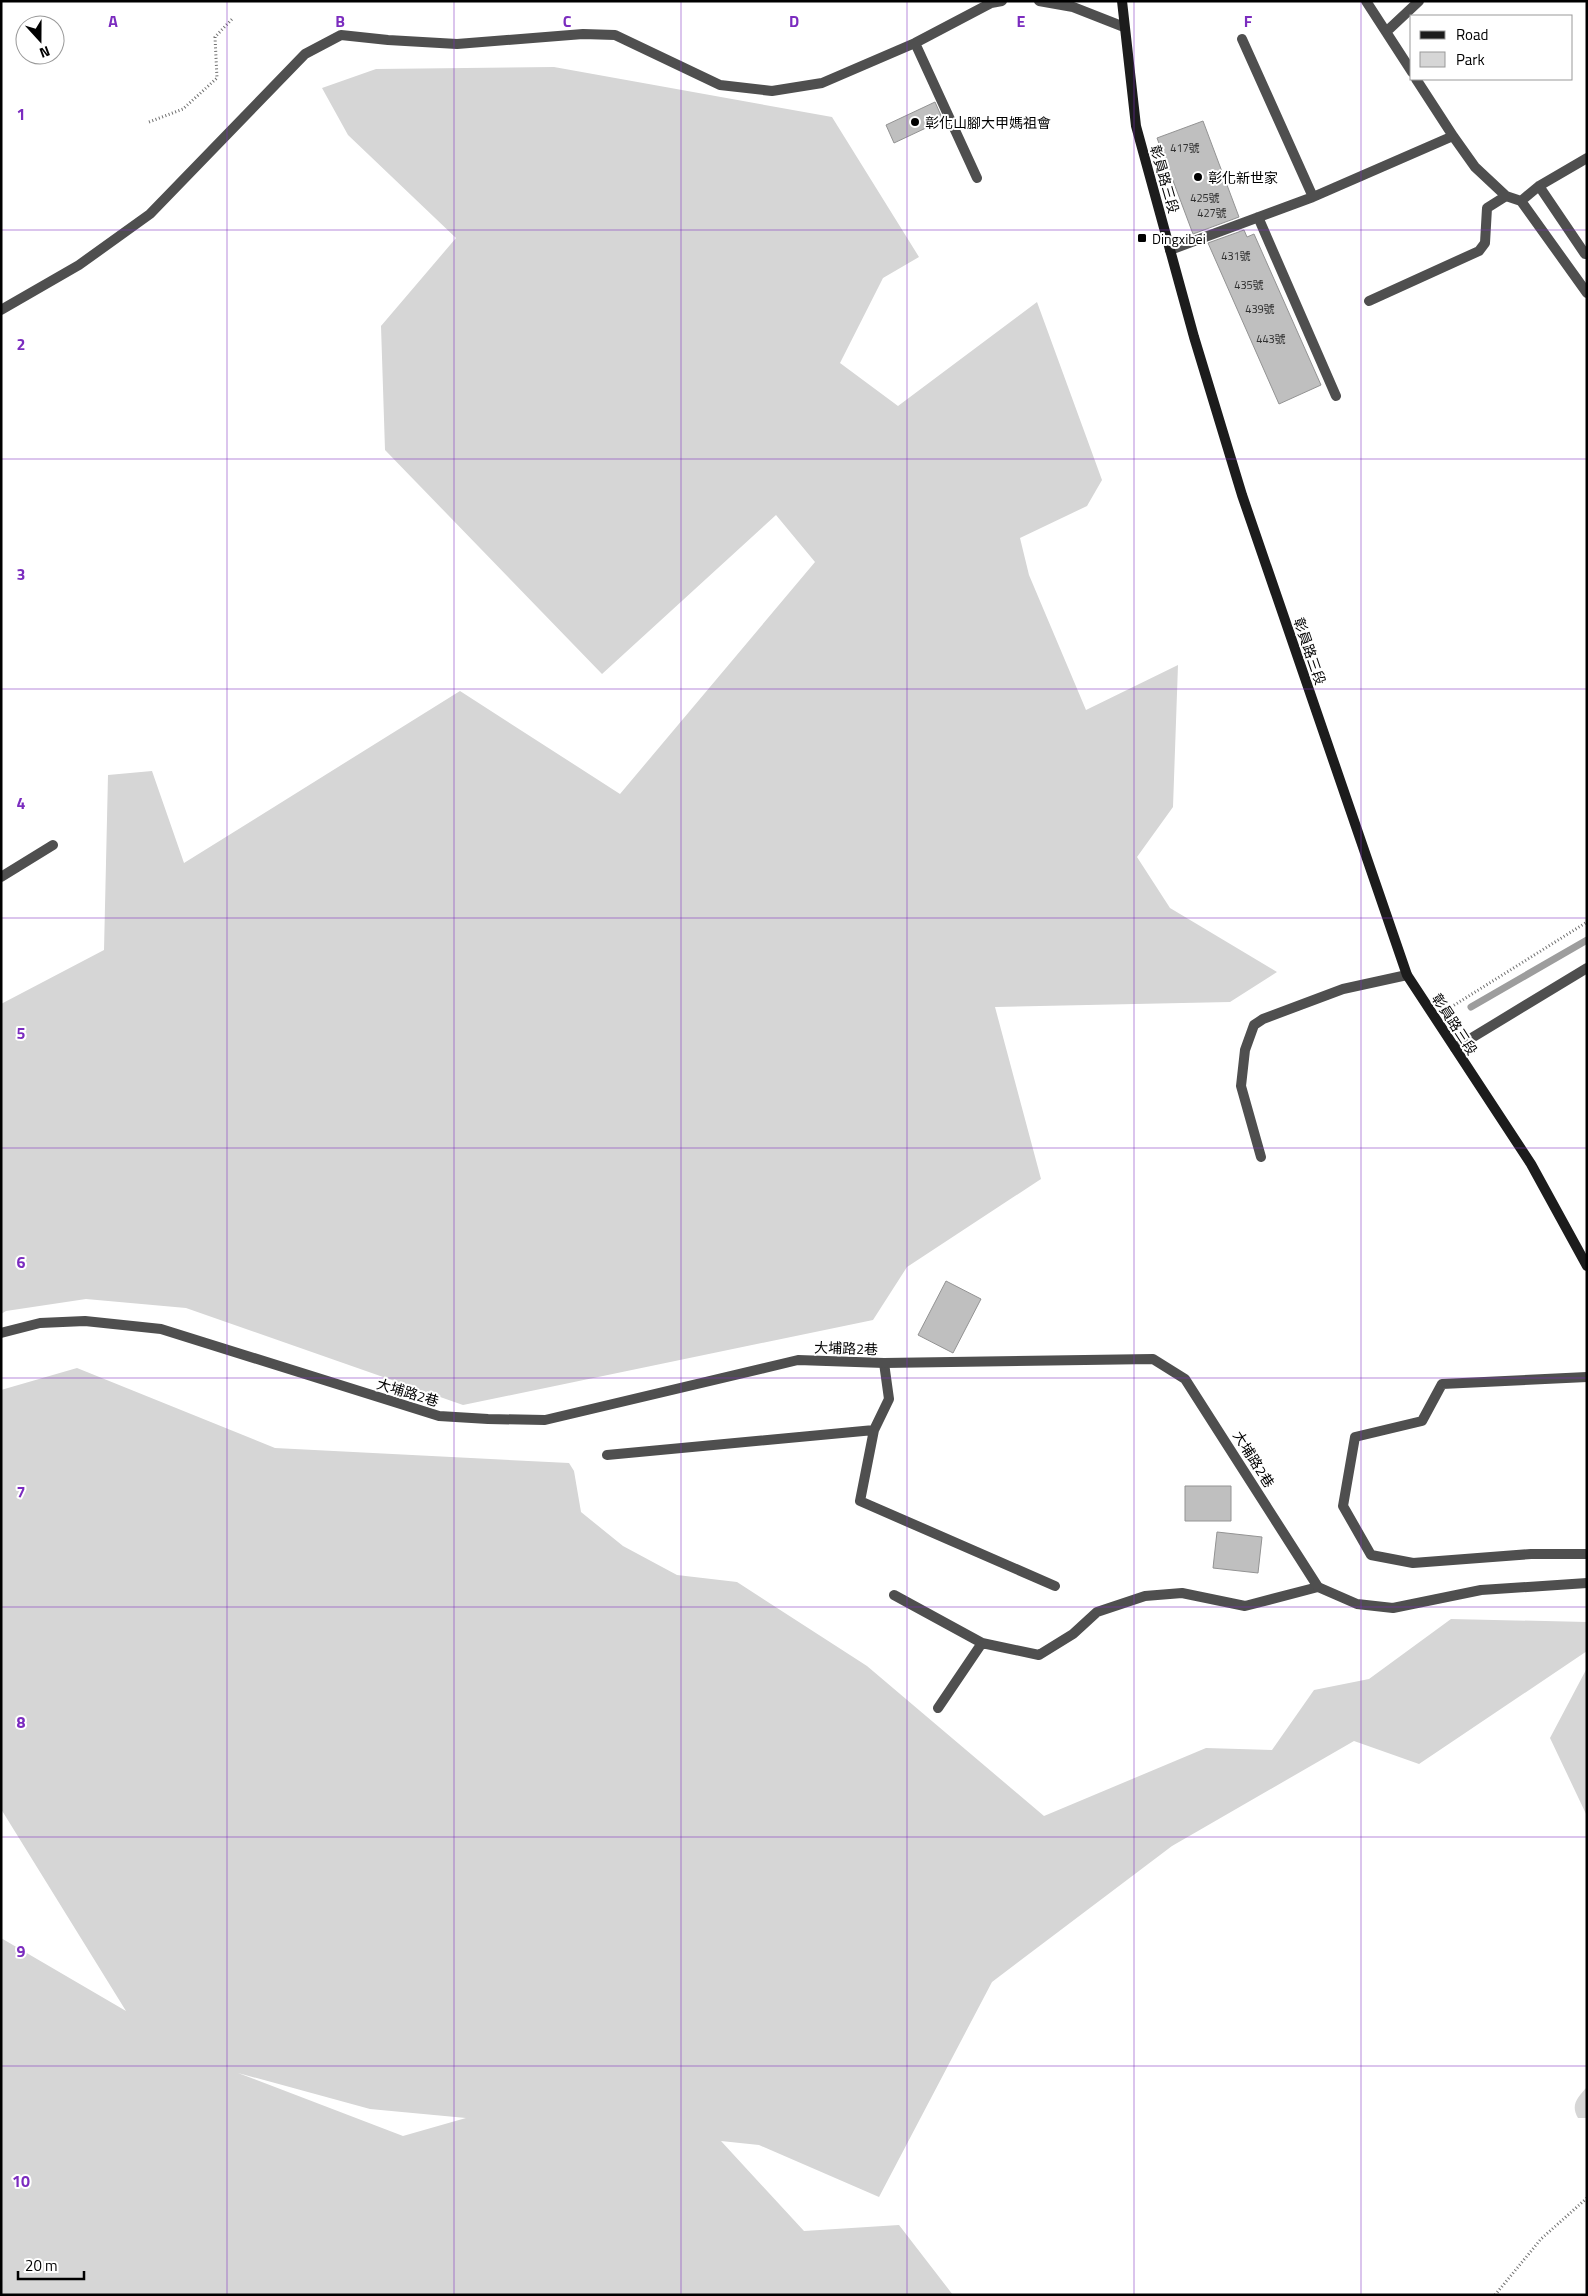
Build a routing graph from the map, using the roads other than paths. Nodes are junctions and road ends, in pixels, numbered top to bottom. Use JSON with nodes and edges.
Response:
{"nodes":[{"id":1,"x":1002,"y":1,"type":"edge"},
{"id":2,"x":1039,"y":1,"type":"edge"},
{"id":3,"x":1122,"y":1,"type":"edge"},
{"id":4,"x":1366,"y":1,"type":"edge"},
{"id":5,"x":1419,"y":1,"type":"edge"},
{"id":6,"x":991,"y":2,"type":"edge"},
{"id":7,"x":1124,"y":26,"type":"junction"},
{"id":8,"x":1386,"y":32,"type":"junction"},
{"id":9,"x":1242,"y":39,"type":"dead end"},
{"id":10,"x":915,"y":43,"type":"junction"},
{"id":11,"x":1410,"y":69,"type":"edge"},
{"id":12,"x":1417,"y":80,"type":"edge"},
{"id":13,"x":1453,"y":136,"type":"junction"},
{"id":14,"x":1587,"y":158,"type":"edge"},
{"id":15,"x":977,"y":178,"type":"dead end"},
{"id":16,"x":1539,"y":186,"type":"junction"},
{"id":17,"x":1506,"y":196,"type":"junction"},
{"id":18,"x":1313,"y":197,"type":"junction"},
{"id":19,"x":1521,"y":201,"type":"junction"},
{"id":20,"x":1258,"y":218,"type":"junction"},
{"id":21,"x":1170,"y":250,"type":"junction"},
{"id":22,"x":1587,"y":254,"type":"edge"},
{"id":23,"x":1587,"y":293,"type":"edge"},
{"id":24,"x":1369,"y":301,"type":"dead end"},
{"id":25,"x":1,"y":310,"type":"edge"},
{"id":26,"x":1336,"y":396,"type":"dead end"},
{"id":27,"x":53,"y":845,"type":"dead end"},
{"id":28,"x":1,"y":877,"type":"edge"},
{"id":29,"x":1587,"y":968,"type":"edge"},
{"id":30,"x":1407,"y":975,"type":"junction"},
{"id":31,"x":1455,"y":1048,"type":"junction"},
{"id":32,"x":1262,"y":1157,"type":"dead end"},
{"id":33,"x":1587,"y":1266,"type":"edge"},
{"id":34,"x":1,"y":1333,"type":"edge"},
{"id":35,"x":884,"y":1363,"type":"junction"},
{"id":36,"x":1587,"y":1377,"type":"edge"},
{"id":37,"x":874,"y":1430,"type":"junction"},
{"id":38,"x":607,"y":1455,"type":"dead end"},
{"id":39,"x":1587,"y":1554,"type":"edge"},
{"id":40,"x":1587,"y":1583,"type":"edge"},
{"id":41,"x":1055,"y":1586,"type":"dead end"},
{"id":42,"x":1318,"y":1587,"type":"junction"},
{"id":43,"x":894,"y":1595,"type":"dead end"},
{"id":44,"x":982,"y":1643,"type":"junction"},
{"id":45,"x":938,"y":1708,"type":"dead end"}],
"edges":[{"from":1,"to":6,"type":"street"},
{"from":2,"to":7,"type":"street"},
{"from":3,"to":7,"type":"main road","name":"彰員路三段"},
{"from":4,"to":8,"type":"street"},
{"from":5,"to":8,"type":"street"},
{"from":6,"to":10,"type":"street"},
{"from":7,"to":21,"type":"main road","name":"彰員路三段"},
{"from":8,"to":11,"type":"street"},
{"from":9,"to":18,"type":"street"},
{"from":10,"to":15,"type":"street"},
{"from":10,"to":25,"type":"street"},
{"from":12,"to":13,"type":"street"},
{"from":13,"to":17,"type":"street"},
{"from":13,"to":18,"type":"street"},
{"from":14,"to":16,"type":"street"},
{"from":16,"to":19,"type":"street"},
{"from":16,"to":22,"type":"street"},
{"from":17,"to":19,"type":"street"},
{"from":17,"to":24,"type":"street"},
{"from":18,"to":20,"type":"street"},
{"from":19,"to":23,"type":"street"},
{"from":20,"to":21,"type":"street"},
{"from":20,"to":26,"type":"street"},
{"from":21,"to":30,"type":"main road","name":"彰員路三段"},
{"from":27,"to":28,"type":"street"},
{"from":29,"to":31,"type":"street"},
{"from":30,"to":31,"type":"main road","name":"彰員路三段"},
{"from":30,"to":32,"type":"street"},
{"from":31,"to":33,"type":"main road","name":"彰員路三段"},
{"from":34,"to":35,"type":"street","name":"大埔路2巷"},
{"from":35,"to":37,"type":"street"},
{"from":35,"to":42,"type":"street","name":"大埔路2巷"},
{"from":36,"to":39,"type":"street"},
{"from":37,"to":38,"type":"street"},
{"from":37,"to":41,"type":"street"},
{"from":40,"to":42,"type":"street"},
{"from":42,"to":44,"type":"street"},
{"from":43,"to":44,"type":"street"},
{"from":44,"to":45,"type":"street"}]}
